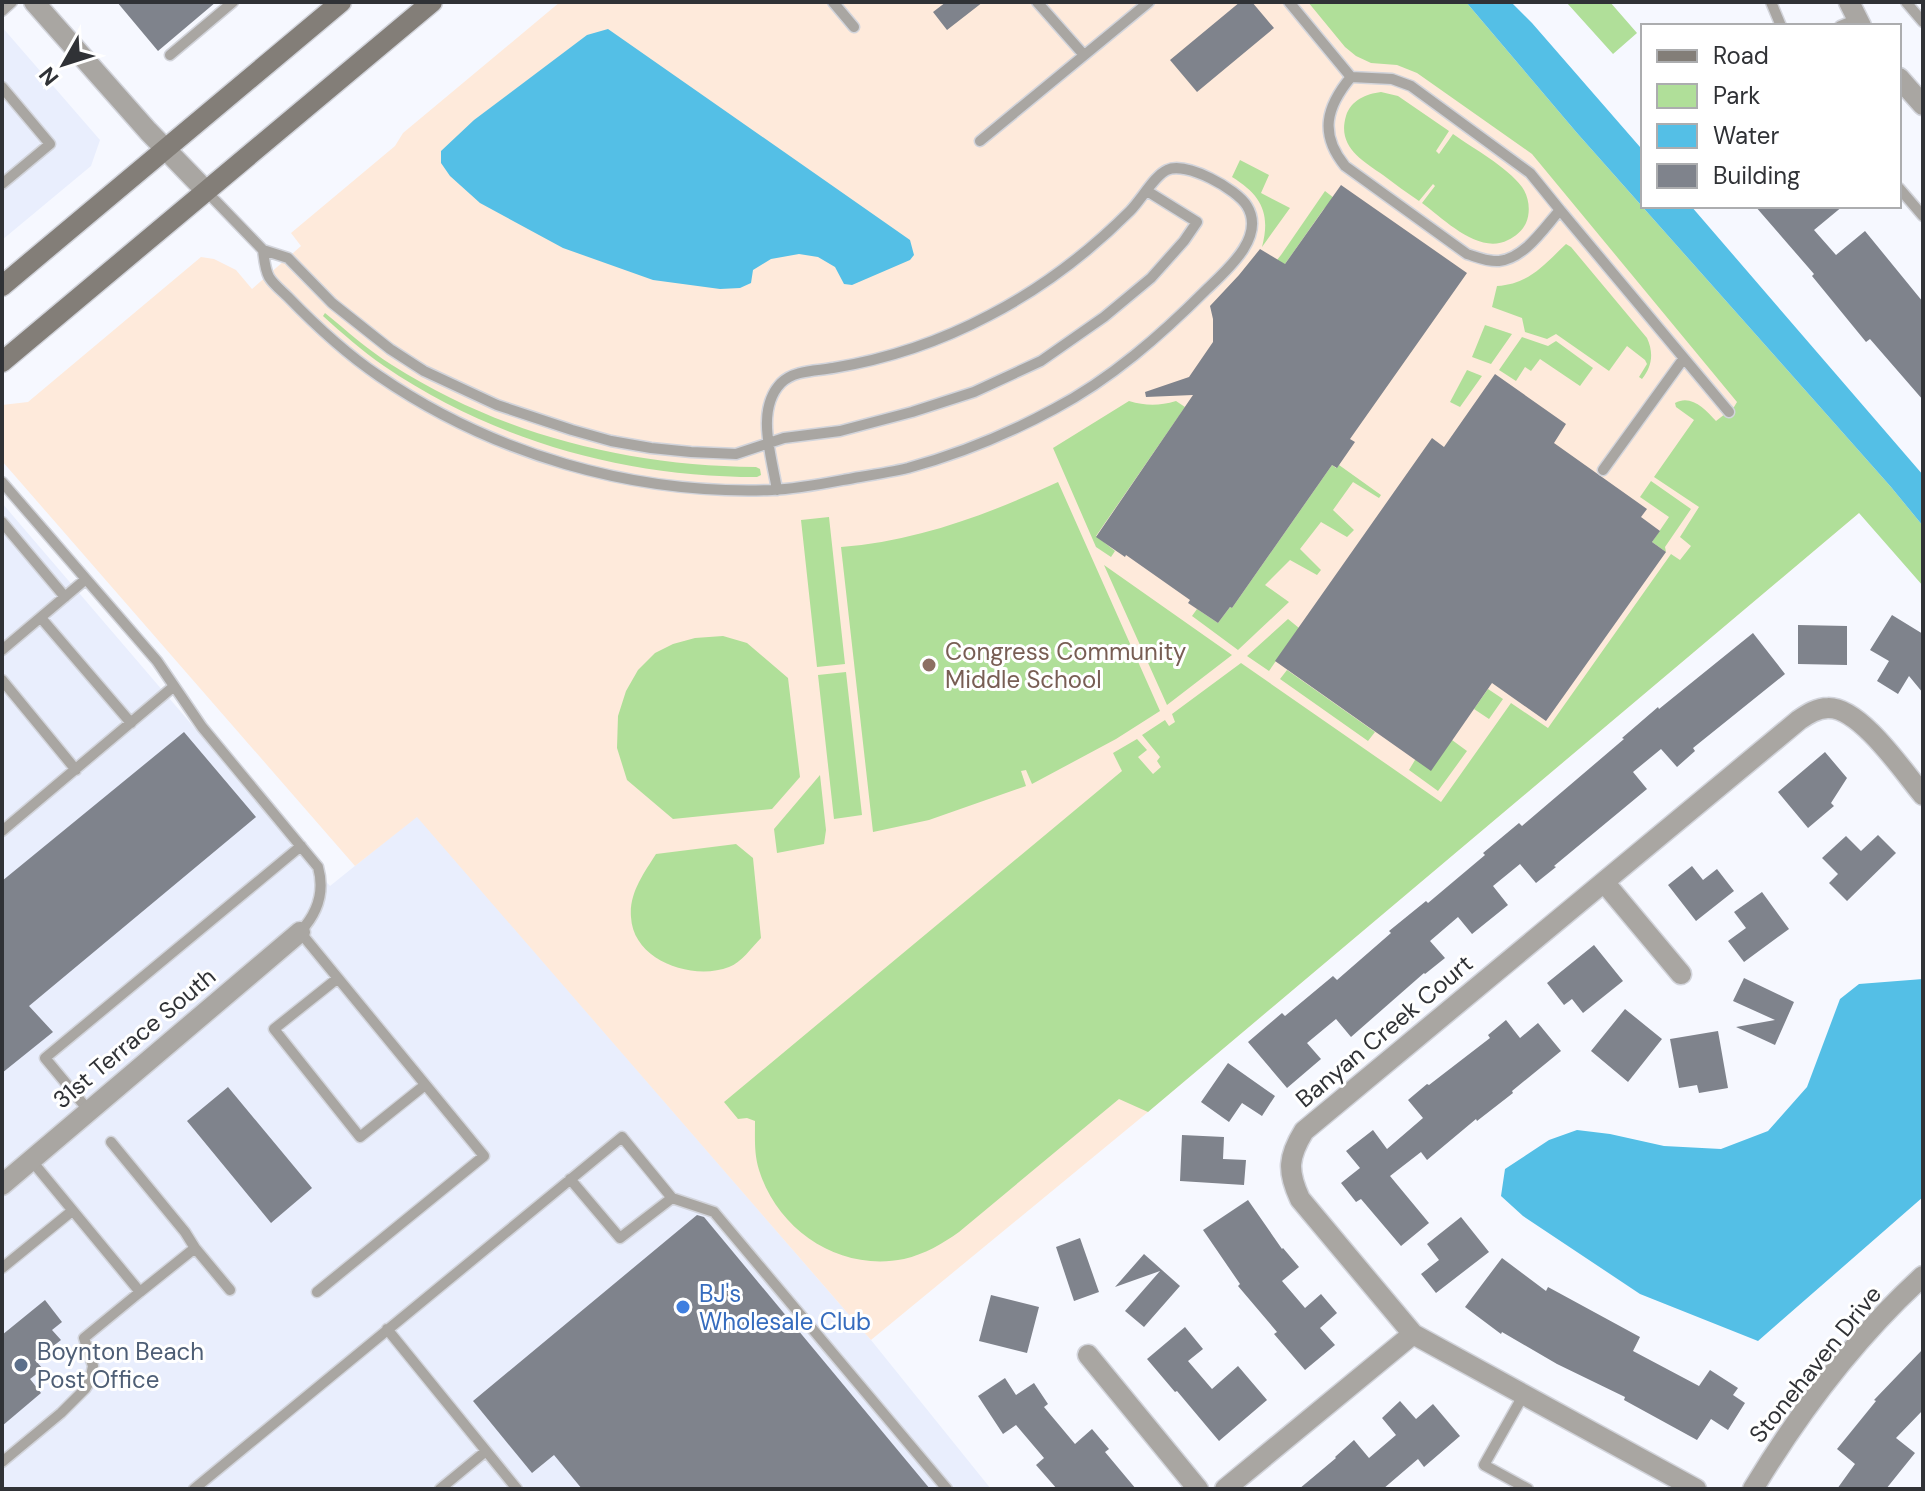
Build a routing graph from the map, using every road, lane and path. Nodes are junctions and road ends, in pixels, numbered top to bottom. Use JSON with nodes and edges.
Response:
{"nodes":[{"id":1,"x":12,"y":2,"type":"edge"},
{"id":2,"x":34,"y":2,"type":"edge"},
{"id":3,"x":233,"y":2,"type":"edge"},
{"id":4,"x":341,"y":2,"type":"edge"},
{"id":5,"x":432,"y":2,"type":"edge"},
{"id":6,"x":833,"y":2,"type":"edge"},
{"id":7,"x":1037,"y":2,"type":"edge"},
{"id":8,"x":1149,"y":2,"type":"edge"},
{"id":9,"x":1289,"y":2,"type":"edge"},
{"id":10,"x":1771,"y":2,"type":"edge"},
{"id":11,"x":1906,"y":2,"type":"edge"},
{"id":12,"x":2,"y":11,"type":"edge"},
{"id":13,"x":1923,"y":22,"type":"edge"},
{"id":14,"x":1780,"y":24,"type":"edge"},
{"id":15,"x":854,"y":27,"type":"dead end"},
{"id":16,"x":170,"y":55,"type":"dead end"},
{"id":17,"x":1084,"y":55,"type":"junction"},
{"id":18,"x":1351,"y":77,"type":"junction"},
{"id":19,"x":1901,"y":80,"type":"edge"},
{"id":20,"x":2,"y":87,"type":"edge"},
{"id":21,"x":1923,"y":105,"type":"edge"},
{"id":22,"x":980,"y":141,"type":"dead end"},
{"id":23,"x":165,"y":149,"type":"junction"},
{"id":24,"x":2,"y":184,"type":"edge"},
{"id":25,"x":1901,"y":190,"type":"edge"},
{"id":26,"x":206,"y":191,"type":"junction"},
{"id":27,"x":1147,"y":191,"type":"junction"},
{"id":28,"x":1560,"y":210,"type":"junction"},
{"id":29,"x":1923,"y":216,"type":"edge"},
{"id":30,"x":263,"y":250,"type":"junction"},
{"id":31,"x":2,"y":286,"type":"edge"},
{"id":32,"x":1684,"y":358,"type":"junction"},
{"id":33,"x":2,"y":362,"type":"edge"},
{"id":34,"x":1729,"y":412,"type":"dead end"},
{"id":35,"x":769,"y":444,"type":"junction"},
{"id":36,"x":1603,"y":470,"type":"dead end"},
{"id":37,"x":2,"y":482,"type":"edge"},
{"id":38,"x":777,"y":490,"type":"junction"},
{"id":39,"x":2,"y":522,"type":"edge"},
{"id":40,"x":86,"y":579,"type":"junction"},
{"id":41,"x":65,"y":597,"type":"junction"},
{"id":42,"x":41,"y":618,"type":"junction"},
{"id":43,"x":2,"y":650,"type":"edge"},
{"id":44,"x":2,"y":680,"type":"edge"},
{"id":45,"x":173,"y":687,"type":"junction"},
{"id":46,"x":131,"y":723,"type":"junction"},
{"id":47,"x":76,"y":770,"type":"junction"},
{"id":48,"x":1923,"y":795,"type":"edge"},
{"id":49,"x":2,"y":831,"type":"edge"},
{"id":50,"x":301,"y":846,"type":"junction"},
{"id":51,"x":1604,"y":882,"type":"junction"},
{"id":52,"x":300,"y":932,"type":"junction"},
{"id":53,"x":1681,"y":974,"type":"dead end"},
{"id":54,"x":338,"y":978,"type":"junction"},
{"id":55,"x":425,"y":1085,"type":"junction"},
{"id":56,"x":89,"y":1111,"type":"junction"},
{"id":57,"x":111,"y":1142,"type":"dead end"},
{"id":58,"x":31,"y":1160,"type":"junction"},
{"id":59,"x":570,"y":1179,"type":"junction"},
{"id":60,"x":2,"y":1185,"type":"edge"},
{"id":61,"x":672,"y":1198,"type":"junction"},
{"id":62,"x":72,"y":1211,"type":"junction"},
{"id":63,"x":195,"y":1248,"type":"junction"},
{"id":64,"x":2,"y":1268,"type":"edge"},
{"id":65,"x":1923,"y":1276,"type":"edge"},
{"id":66,"x":230,"y":1290,"type":"dead end"},
{"id":67,"x":140,"y":1292,"type":"junction"},
{"id":68,"x":317,"y":1292,"type":"dead end"},
{"id":69,"x":387,"y":1329,"type":"junction"},
{"id":70,"x":1413,"y":1334,"type":"junction"},
{"id":71,"x":1088,"y":1355,"type":"dead end"},
{"id":72,"x":1524,"y":1394,"type":"junction"},
{"id":73,"x":486,"y":1451,"type":"junction"},
{"id":74,"x":2,"y":1462,"type":"edge"},
{"id":75,"x":1668,"y":1483,"type":"edge"},
{"id":76,"x":194,"y":1489,"type":"edge"},
{"id":77,"x":440,"y":1489,"type":"edge"},
{"id":78,"x":517,"y":1489,"type":"edge"},
{"id":79,"x":947,"y":1489,"type":"edge"},
{"id":80,"x":1198,"y":1489,"type":"edge"},
{"id":81,"x":1225,"y":1489,"type":"edge"},
{"id":82,"x":1528,"y":1489,"type":"edge"},
{"id":83,"x":1696,"y":1489,"type":"edge"},
{"id":84,"x":1753,"y":1489,"type":"edge"}],
"edges":[{"from":1,"to":12,"type":"lane"},
{"from":2,"to":23,"type":"street"},
{"from":3,"to":16,"type":"lane"},
{"from":4,"to":23,"type":"main road"},
{"from":5,"to":26,"type":"main road"},
{"from":6,"to":15,"type":"lane"},
{"from":7,"to":17,"type":"lane"},
{"from":8,"to":17,"type":"lane"},
{"from":9,"to":18,"type":"lane"},
{"from":10,"to":14,"type":"lane"},
{"from":11,"to":13,"type":"lane"},
{"from":17,"to":22,"type":"lane"},
{"from":18,"to":28,"type":"lane"},
{"from":18,"to":28,"type":"lane"},
{"from":19,"to":21,"type":"street"},
{"from":20,"to":24,"type":"lane"},
{"from":23,"to":26,"type":"street"},
{"from":23,"to":31,"type":"main road"},
{"from":25,"to":29,"type":"lane"},
{"from":26,"to":30,"type":"lane"},
{"from":26,"to":33,"type":"main road"},
{"from":27,"to":35,"type":"lane"},
{"from":27,"to":35,"type":"lane"},
{"from":27,"to":38,"type":"lane"},
{"from":28,"to":32,"type":"lane"},
{"from":30,"to":35,"type":"lane"},
{"from":30,"to":38,"type":"lane"},
{"from":32,"to":34,"type":"lane"},
{"from":32,"to":36,"type":"lane"},
{"from":35,"to":38,"type":"lane"},
{"from":37,"to":40,"type":"lane"},
{"from":39,"to":41,"type":"lane"},
{"from":40,"to":41,"type":"lane"},
{"from":40,"to":45,"type":"lane"},
{"from":41,"to":42,"type":"lane"},
{"from":42,"to":43,"type":"lane"},
{"from":42,"to":46,"type":"lane"},
{"from":44,"to":47,"type":"lane"},
{"from":45,"to":46,"type":"lane"},
{"from":45,"to":50,"type":"lane"},
{"from":46,"to":47,"type":"lane"},
{"from":47,"to":49,"type":"lane"},
{"from":48,"to":51,"type":"street","name":"Banyan Creek Court"},
{"from":50,"to":52,"type":"lane"},
{"from":50,"to":56,"type":"lane"},
{"from":51,"to":53,"type":"street"},
{"from":51,"to":70,"type":"street","name":"Banyan Creek Court"},
{"from":52,"to":54,"type":"lane"},
{"from":52,"to":56,"type":"street","name":"31st Terrace South"},
{"from":54,"to":55,"type":"lane"},
{"from":54,"to":55,"type":"lane"},
{"from":55,"to":68,"type":"lane"},
{"from":56,"to":58,"type":"street","name":"31st Terrace South"},
{"from":57,"to":63,"type":"lane"},
{"from":58,"to":60,"type":"street","name":"31st Terrace South"},
{"from":58,"to":62,"type":"lane"},
{"from":59,"to":61,"type":"lane"},
{"from":59,"to":61,"type":"lane"},
{"from":59,"to":69,"type":"lane"},
{"from":61,"to":79,"type":"lane"},
{"from":62,"to":64,"type":"lane"},
{"from":62,"to":67,"type":"lane"},
{"from":63,"to":66,"type":"lane"},
{"from":63,"to":67,"type":"lane"},
{"from":65,"to":84,"type":"street","name":"Stonehaven Drive"},
{"from":67,"to":74,"type":"lane"},
{"from":69,"to":73,"type":"lane"},
{"from":69,"to":76,"type":"lane"},
{"from":70,"to":72,"type":"street","name":"Banyan Creek Court"},
{"from":70,"to":81,"type":"street"},
{"from":71,"to":80,"type":"street"},
{"from":72,"to":75,"type":"street","name":"Banyan Creek Court"},
{"from":72,"to":82,"type":"lane"},
{"from":73,"to":77,"type":"lane"},
{"from":73,"to":78,"type":"lane"},
{"from":75,"to":83,"type":"street","name":"Banyan Creek Court"}]}
